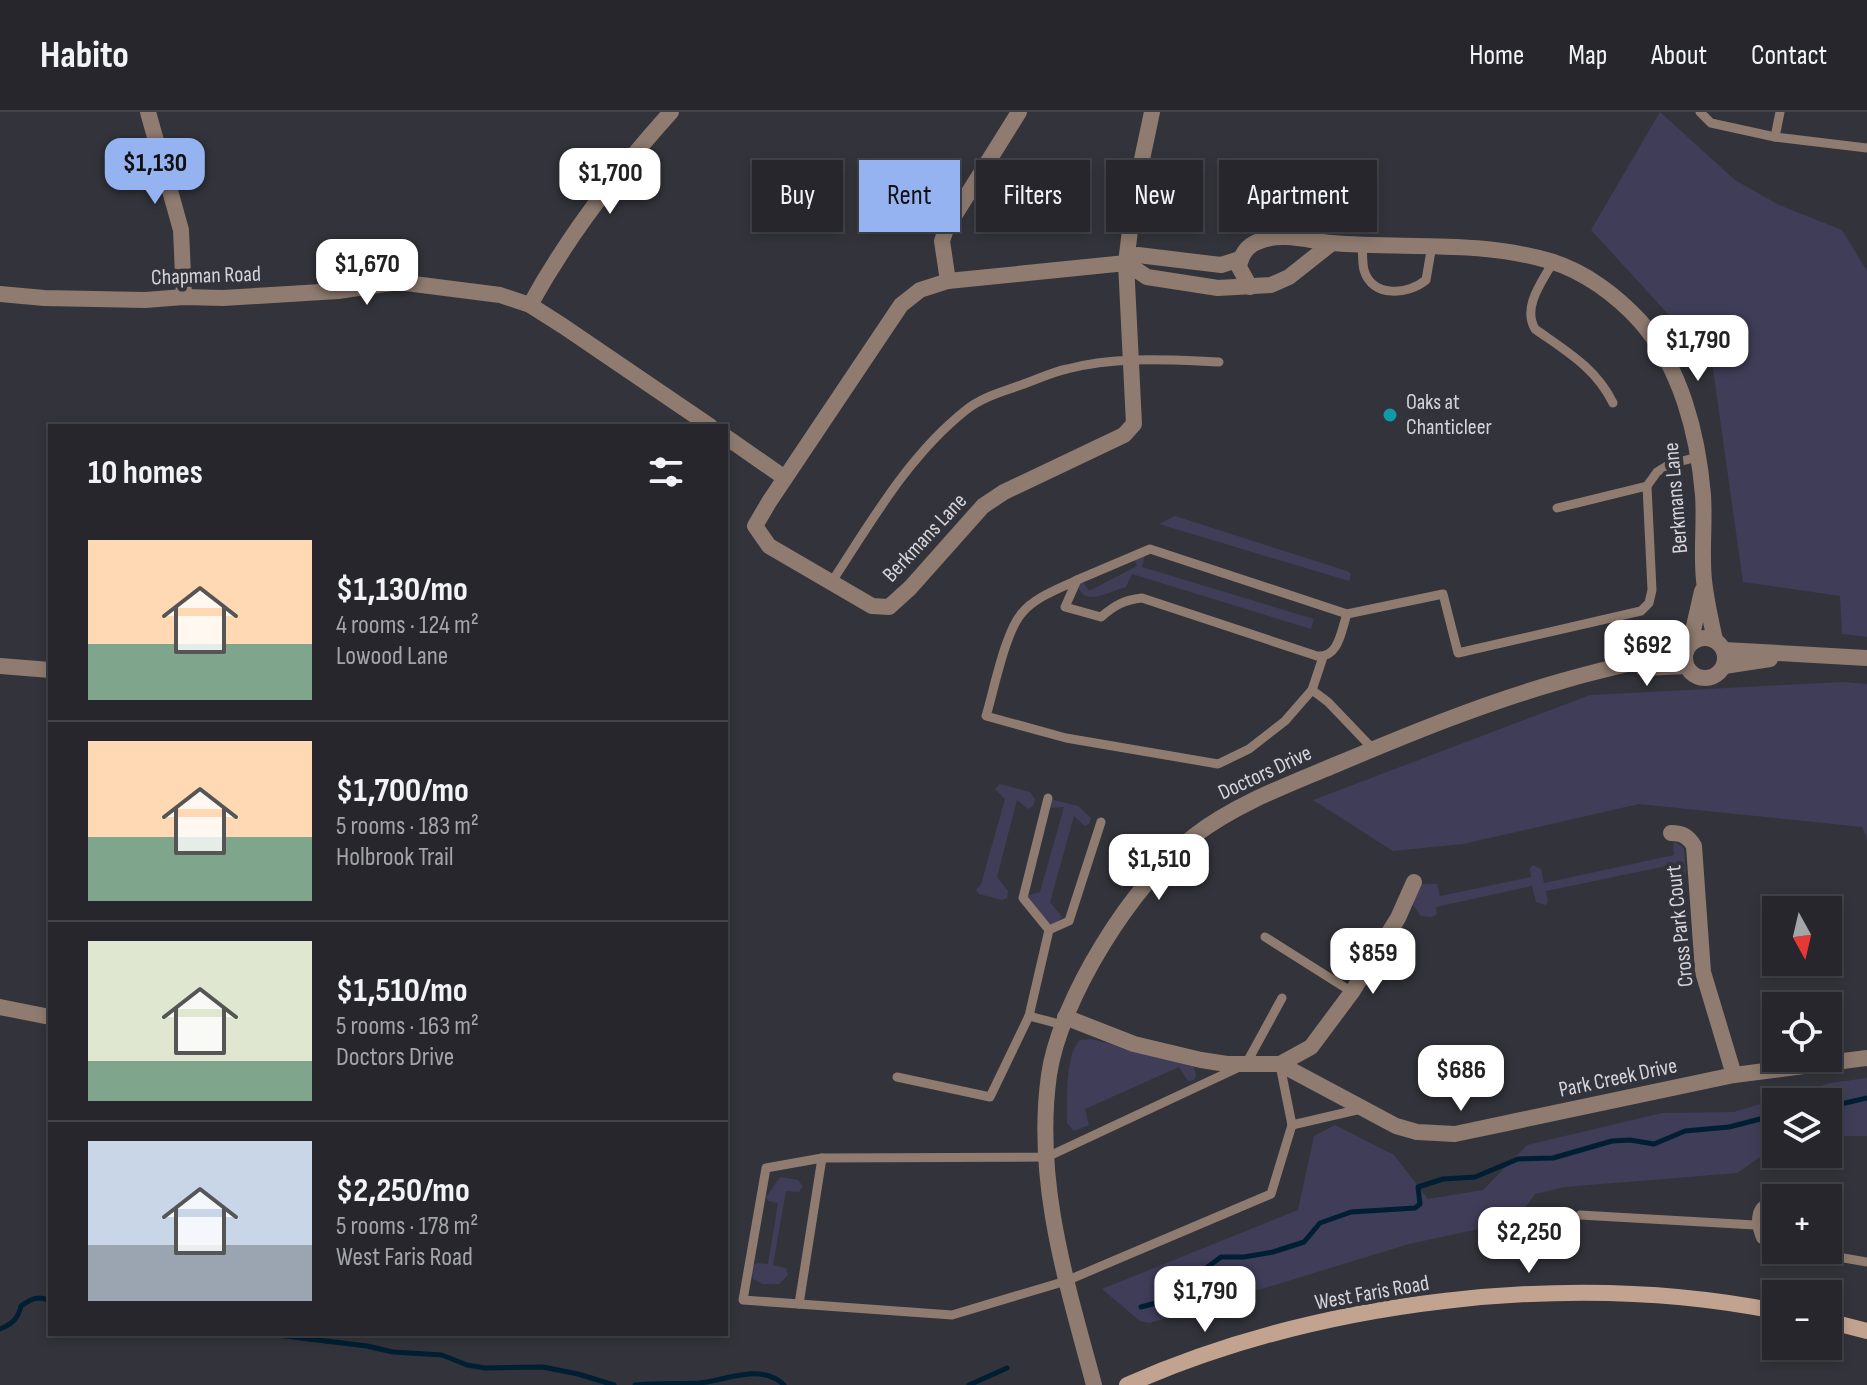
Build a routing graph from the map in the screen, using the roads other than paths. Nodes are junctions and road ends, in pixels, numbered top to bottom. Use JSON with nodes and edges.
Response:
{"nodes":[{"id":1,"x":148,"y":112,"type":"edge"},
{"id":2,"x":671,"y":112,"type":"edge"},
{"id":3,"x":1019,"y":112,"type":"edge"},
{"id":4,"x":1152,"y":112,"type":"edge"},
{"id":5,"x":1700,"y":112,"type":"edge"},
{"id":6,"x":1780,"y":112,"type":"edge"},
{"id":7,"x":1775,"y":137,"type":"junction"},
{"id":8,"x":1867,"y":148,"type":"edge"},
{"id":9,"x":1332,"y":243,"type":"junction"},
{"id":10,"x":1362,"y":244,"type":"junction"},
{"id":11,"x":1432,"y":245,"type":"junction"},
{"id":12,"x":1240,"y":259,"type":"junction"},
{"id":13,"x":1553,"y":262,"type":"junction"},
{"id":14,"x":1126,"y":263,"type":"junction"},
{"id":15,"x":948,"y":281,"type":"junction"},
{"id":16,"x":1250,"y":287,"type":"junction"},
{"id":17,"x":0,"y":294,"type":"edge"},
{"id":18,"x":184,"y":297,"type":"junction"},
{"id":19,"x":530,"y":305,"type":"junction"},
{"id":20,"x":1131,"y":360,"type":"junction"},
{"id":21,"x":1219,"y":362,"type":"dead end"},
{"id":22,"x":1613,"y":403,"type":"dead end"},
{"id":23,"x":707,"y":424,"type":"edge"},
{"id":24,"x":728,"y":438,"type":"edge"},
{"id":25,"x":1698,"y":457,"type":"junction"},
{"id":26,"x":785,"y":478,"type":"junction"},
{"id":27,"x":1647,"y":486,"type":"junction"},
{"id":28,"x":1557,"y":508,"type":"dead end"},
{"id":29,"x":1077,"y":580,"type":"junction"},
{"id":30,"x":1704,"y":581,"type":"junction"},
{"id":31,"x":831,"y":583,"type":"junction"},
{"id":32,"x":1347,"y":614,"type":"junction"},
{"id":33,"x":1721,"y":652,"type":"junction"},
{"id":34,"x":1687,"y":654,"type":"junction"},
{"id":35,"x":1323,"y":657,"type":"junction"},
{"id":36,"x":1867,"y":658,"type":"edge"},
{"id":37,"x":0,"y":666,"type":"edge"},
{"id":38,"x":48,"y":670,"type":"edge"},
{"id":39,"x":1312,"y":690,"type":"junction"},
{"id":40,"x":1373,"y":749,"type":"junction"},
{"id":41,"x":1048,"y":798,"type":"dead end"},
{"id":42,"x":1101,"y":822,"type":"dead end"},
{"id":43,"x":1671,"y":833,"type":"dead end"},
{"id":44,"x":1414,"y":882,"type":"dead end"},
{"id":45,"x":1049,"y":930,"type":"junction"},
{"id":46,"x":1265,"y":937,"type":"dead end"},
{"id":47,"x":1352,"y":992,"type":"junction"},
{"id":48,"x":1282,"y":998,"type":"dead end"},
{"id":49,"x":0,"y":1007,"type":"edge"},
{"id":50,"x":1029,"y":1016,"type":"junction"},
{"id":51,"x":48,"y":1017,"type":"edge"},
{"id":52,"x":1064,"y":1021,"type":"junction"},
{"id":53,"x":1867,"y":1058,"type":"edge"},
{"id":54,"x":1246,"y":1064,"type":"junction"},
{"id":55,"x":1280,"y":1064,"type":"junction"},
{"id":56,"x":1734,"y":1075,"type":"junction"},
{"id":57,"x":897,"y":1077,"type":"dead end"},
{"id":58,"x":1361,"y":1109,"type":"junction"},
{"id":59,"x":1292,"y":1125,"type":"junction"},
{"id":60,"x":1047,"y":1157,"type":"junction"},
{"id":61,"x":822,"y":1158,"type":"junction"},
{"id":62,"x":1762,"y":1207,"type":"edge"},
{"id":63,"x":1580,"y":1215,"type":"dead end"},
{"id":64,"x":1755,"y":1225,"type":"junction"},
{"id":65,"x":1762,"y":1239,"type":"edge"},
{"id":66,"x":1842,"y":1258,"type":"edge"},
{"id":67,"x":1867,"y":1262,"type":"edge"},
{"id":68,"x":1066,"y":1281,"type":"junction"},
{"id":69,"x":799,"y":1304,"type":"junction"},
{"id":70,"x":1762,"y":1309,"type":"edge"},
{"id":71,"x":1842,"y":1325,"type":"edge"},
{"id":72,"x":1867,"y":1331,"type":"edge"},
{"id":73,"x":1094,"y":1385,"type":"edge"},
{"id":74,"x":1127,"y":1385,"type":"edge"}],
"edges":[{"from":1,"to":18,"type":"street"},
{"from":2,"to":19,"type":"street"},
{"from":3,"to":15,"type":"street"},
{"from":4,"to":14,"type":"street"},
{"from":5,"to":7,"type":"lane"},
{"from":6,"to":7,"type":"lane"},
{"from":7,"to":8,"type":"lane"},
{"from":9,"to":10,"type":"street","name":"Berkmans Lane"},
{"from":9,"to":12,"type":"street","name":"Berkmans Lane"},
{"from":9,"to":16,"type":"street"},
{"from":10,"to":11,"type":"street","name":"Berkmans Lane"},
{"from":10,"to":11,"type":"lane"},
{"from":11,"to":13,"type":"street","name":"Berkmans Lane"},
{"from":12,"to":14,"type":"street","name":"Berkmans Lane"},
{"from":12,"to":16,"type":"street"},
{"from":13,"to":22,"type":"lane"},
{"from":13,"to":25,"type":"street","name":"Berkmans Lane"},
{"from":14,"to":15,"type":"street","name":"Berkmans Lane"},
{"from":14,"to":16,"type":"street"},
{"from":14,"to":20,"type":"street","name":"Berkmans Lane"},
{"from":15,"to":26,"type":"street","name":"Berkmans Lane"},
{"from":17,"to":18,"type":"street","name":"Chapman Road"},
{"from":18,"to":19,"type":"street","name":"Chapman Road"},
{"from":19,"to":23,"type":"street","name":"Chapman Road"},
{"from":20,"to":21,"type":"lane"},
{"from":20,"to":31,"type":"lane"},
{"from":20,"to":31,"type":"street","name":"Berkmans Lane"},
{"from":24,"to":26,"type":"street"},
{"from":25,"to":27,"type":"lane"},
{"from":25,"to":30,"type":"street","name":"Berkmans Lane"},
{"from":26,"to":31,"type":"street","name":"Berkmans Lane"},
{"from":27,"to":28,"type":"lane"},
{"from":27,"to":32,"type":"lane"},
{"from":29,"to":32,"type":"lane"},
{"from":29,"to":35,"type":"lane"},
{"from":29,"to":39,"type":"lane"},
{"from":30,"to":33,"type":"street","name":"Berkmans Lane"},
{"from":30,"to":34,"type":"street","name":"Berkmans Lane"},
{"from":32,"to":35,"type":"lane"},
{"from":33,"to":34,"type":"street","name":"Doctors Drive"},
{"from":33,"to":34,"type":"street","name":"Doctors Drive"},
{"from":33,"to":36,"type":"street","name":"Doctors Drive"},
{"from":34,"to":40,"type":"street","name":"Doctors Drive"},
{"from":35,"to":39,"type":"lane"},
{"from":37,"to":38,"type":"street"},
{"from":39,"to":40,"type":"lane"},
{"from":40,"to":52,"type":"street","name":"Doctors Drive"},
{"from":41,"to":45,"type":"lane"},
{"from":42,"to":45,"type":"lane"},
{"from":43,"to":56,"type":"street","name":"Cross Park Court"},
{"from":44,"to":47,"type":"street"},
{"from":45,"to":50,"type":"lane"},
{"from":46,"to":47,"type":"lane"},
{"from":47,"to":55,"type":"street"},
{"from":48,"to":54,"type":"lane"},
{"from":49,"to":51,"type":"street"},
{"from":50,"to":52,"type":"lane"},
{"from":50,"to":57,"type":"lane"},
{"from":52,"to":54,"type":"street","name":"Park Creek Drive"},
{"from":52,"to":60,"type":"street","name":"Doctors Drive"},
{"from":53,"to":56,"type":"street","name":"Park Creek Drive"},
{"from":54,"to":55,"type":"street","name":"Park Creek Drive"},
{"from":54,"to":60,"type":"lane"},
{"from":55,"to":58,"type":"street","name":"Park Creek Drive"},
{"from":55,"to":59,"type":"lane"},
{"from":56,"to":58,"type":"street","name":"Park Creek Drive"},
{"from":58,"to":59,"type":"lane"},
{"from":59,"to":68,"type":"lane"},
{"from":60,"to":61,"type":"lane"},
{"from":60,"to":68,"type":"street","name":"Doctors Drive"},
{"from":61,"to":69,"type":"lane"},
{"from":61,"to":69,"type":"lane"},
{"from":62,"to":64,"type":"lane"},
{"from":63,"to":64,"type":"lane"},
{"from":64,"to":65,"type":"lane"},
{"from":66,"to":67,"type":"lane"},
{"from":68,"to":69,"type":"lane"},
{"from":68,"to":73,"type":"street","name":"Doctors Drive"},
{"from":70,"to":74,"type":"main road","name":"West Faris Road"},
{"from":71,"to":72,"type":"main road"}]}
